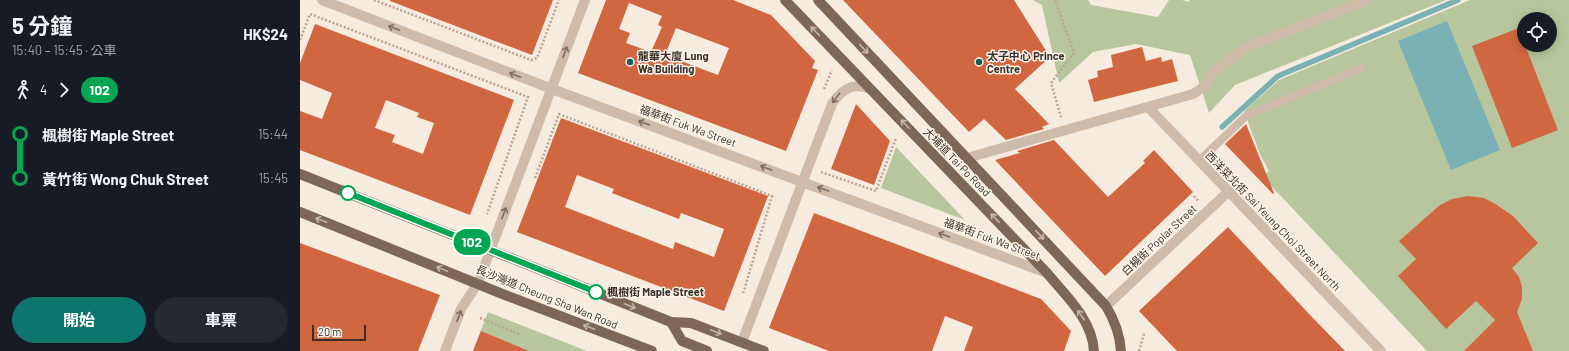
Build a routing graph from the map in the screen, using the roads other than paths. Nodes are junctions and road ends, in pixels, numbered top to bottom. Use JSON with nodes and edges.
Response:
{"nodes":[{"id":1,"x":322,"y":0,"type":"edge"},
{"id":2,"x":585,"y":0,"type":"edge"},
{"id":3,"x":785,"y":0,"type":"edge"},
{"id":4,"x":818,"y":0,"type":"edge"},
{"id":5,"x":1368,"y":0,"type":"edge"},
{"id":6,"x":1362,"y":68,"type":"dead end"},
{"id":7,"x":552,"y":89,"type":"junction"},
{"id":8,"x":870,"y":89,"type":"junction"},
{"id":9,"x":1148,"y":107,"type":"junction"},
{"id":10,"x":967,"y":158,"type":"junction"},
{"id":11,"x":1199,"y":161,"type":"junction"},
{"id":12,"x":300,"y":174,"type":"edge"},
{"id":13,"x":802,"y":182,"type":"junction"},
{"id":14,"x":1228,"y":192,"type":"junction"},
{"id":15,"x":300,"y":212,"type":"edge"},
{"id":16,"x":490,"y":249,"type":"junction"},
{"id":17,"x":1047,"y":273,"type":"junction"},
{"id":18,"x":478,"y":283,"type":"junction"},
{"id":19,"x":1106,"y":306,"type":"junction"},
{"id":20,"x":671,"y":322,"type":"junction"},
{"id":21,"x":742,"y":342,"type":"junction"},
{"id":22,"x":445,"y":351,"type":"edge"},
{"id":23,"x":652,"y":351,"type":"edge"},
{"id":24,"x":707,"y":351,"type":"edge"},
{"id":25,"x":764,"y":351,"type":"edge"},
{"id":26,"x":1094,"y":351,"type":"edge"},
{"id":27,"x":1121,"y":351,"type":"edge"},
{"id":28,"x":1381,"y":351,"type":"edge"}],
"edges":[{"from":7,"to":1,"type":"street","name":"福華街 Fuk Wa Street","one_way":true},
{"from":7,"to":2,"type":"street","one_way":true},
{"from":8,"to":3,"type":"main road","name":"大埔道 Tai Po Road","one_way":true},
{"from":4,"to":10,"type":"main road","name":"大埔道 Tai Po Road","one_way":true},
{"from":5,"to":9,"type":"street"},
{"from":6,"to":11,"type":"lane"},
{"from":13,"to":7,"type":"street","name":"福華街 Fuk Wa Street","one_way":true},
{"from":16,"to":7,"type":"street","one_way":true},
{"from":8,"to":13,"type":"street","one_way":true},
{"from":17,"to":8,"type":"main road","name":"大埔道 Tai Po Road","one_way":true},
{"from":9,"to":10,"type":"street"},
{"from":9,"to":11,"type":"street","name":"西洋菜北街 Sai Yeung Choi Street North"},
{"from":10,"to":19,"type":"main road","name":"大埔道 Tai Po Road","one_way":true},
{"from":11,"to":14,"type":"street","name":"西洋菜北街 Sai Yeung Choi Street North"},
{"from":12,"to":16,"type":"main road","name":"長沙灣道 Cheung Sha Wan Road"},
{"from":17,"to":13,"type":"street","name":"福華街 Fuk Wa Street","one_way":true},
{"from":13,"to":21,"type":"street"},
{"from":14,"to":19,"type":"street","name":"白楊街 Poplar Street"},
{"from":14,"to":28,"type":"street","name":"西洋菜北街 Sai Yeung Choi Street North"},
{"from":18,"to":15,"type":"main road","name":"長沙灣道 Cheung Sha Wan Road","one_way":true},
{"from":16,"to":18,"type":"street"},
{"from":16,"to":20,"type":"main road","name":"長沙灣道 Cheung Sha Wan Road","one_way":true},
{"from":26,"to":17,"type":"main road","name":"大埔道 Tai Po Road","one_way":true},
{"from":22,"to":18,"type":"street","one_way":true},
{"from":23,"to":18,"type":"main road","name":"長沙灣道 Cheung Sha Wan Road","one_way":true},
{"from":19,"to":27,"type":"main road","name":"大埔道 Tai Po Road"},
{"from":20,"to":21,"type":"main road","name":"長沙灣道 Cheung Sha Wan Road","one_way":true},
{"from":20,"to":24,"type":"main road"},
{"from":21,"to":25,"type":"main road","name":"長沙灣道 Cheung Sha Wan Road"}]}
